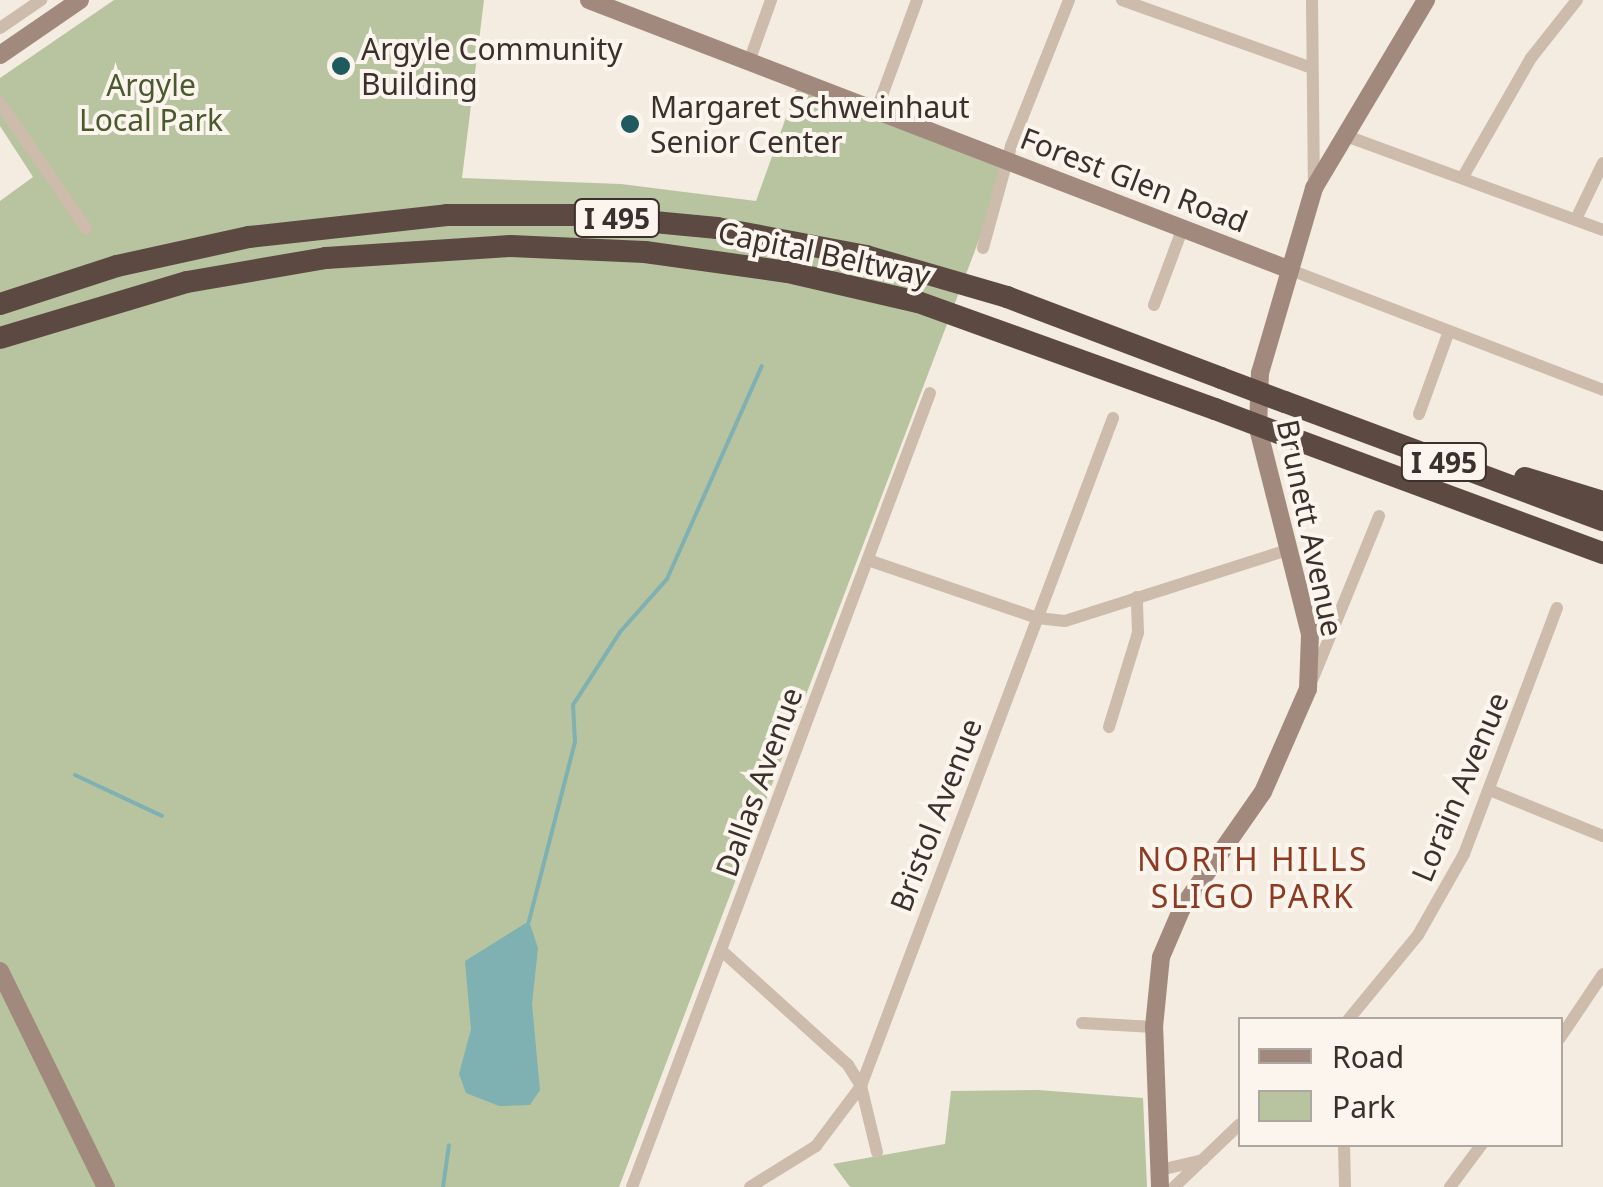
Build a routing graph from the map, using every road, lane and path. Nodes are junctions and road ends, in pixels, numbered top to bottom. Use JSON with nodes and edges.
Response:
{"nodes":[{"id":1,"x":80,"y":0,"type":"edge"},
{"id":2,"x":589,"y":0,"type":"edge"},
{"id":3,"x":771,"y":0,"type":"edge"},
{"id":4,"x":917,"y":0,"type":"edge"},
{"id":5,"x":1069,"y":0,"type":"edge"},
{"id":6,"x":1122,"y":0,"type":"edge"},
{"id":7,"x":1312,"y":0,"type":"edge"},
{"id":8,"x":1426,"y":0,"type":"edge"},
{"id":9,"x":1577,"y":0,"type":"edge"},
{"id":10,"x":34,"y":2,"type":"edge"},
{"id":11,"x":0,"y":28,"type":"edge"},
{"id":12,"x":0,"y":56,"type":"edge"},
{"id":13,"x":750,"y":59,"type":"junction"},
{"id":14,"x":1312,"y":68,"type":"junction"},
{"id":15,"x":0,"y":103,"type":"edge"},
{"id":16,"x":878,"y":109,"type":"junction"},
{"id":17,"x":1350,"y":137,"type":"junction"},
{"id":18,"x":1009,"y":161,"type":"junction"},
{"id":19,"x":1603,"y":163,"type":"edge"},
{"id":20,"x":1464,"y":176,"type":"junction"},
{"id":21,"x":1314,"y":188,"type":"junction"},
{"id":22,"x":1576,"y":219,"type":"junction"},
{"id":23,"x":86,"y":228,"type":"dead end"},
{"id":24,"x":1182,"y":230,"type":"junction"},
{"id":25,"x":1603,"y":230,"type":"edge"},
{"id":26,"x":983,"y":248,"type":"dead end"},
{"id":27,"x":1288,"y":269,"type":"junction"},
{"id":28,"x":0,"y":304,"type":"edge"},
{"id":29,"x":1154,"y":305,"type":"dead end"},
{"id":30,"x":1449,"y":331,"type":"junction"},
{"id":31,"x":0,"y":338,"type":"edge"},
{"id":32,"x":1603,"y":390,"type":"edge"},
{"id":33,"x":930,"y":393,"type":"dead end"},
{"id":34,"x":1286,"y":402,"type":"junction"},
{"id":35,"x":1419,"y":414,"type":"dead end"},
{"id":36,"x":1113,"y":418,"type":"dead end"},
{"id":37,"x":1603,"y":502,"type":"edge"},
{"id":38,"x":1483,"y":510,"type":"junction"},
{"id":39,"x":1379,"y":516,"type":"dead end"},
{"id":40,"x":1603,"y":520,"type":"edge"},
{"id":41,"x":1288,"y":550,"type":"junction"},
{"id":42,"x":1603,"y":554,"type":"edge"},
{"id":43,"x":868,"y":560,"type":"junction"},
{"id":44,"x":1603,"y":568,"type":"edge"},
{"id":45,"x":1137,"y":597,"type":"junction"},
{"id":46,"x":1557,"y":608,"type":"dead end"},
{"id":47,"x":1037,"y":618,"type":"junction"},
{"id":48,"x":1308,"y":690,"type":"junction"},
{"id":49,"x":1109,"y":727,"type":"dead end"},
{"id":50,"x":1492,"y":791,"type":"junction"},
{"id":51,"x":1603,"y":836,"type":"edge"},
{"id":52,"x":722,"y":951,"type":"junction"},
{"id":53,"x":0,"y":972,"type":"edge"},
{"id":54,"x":1603,"y":974,"type":"edge"},
{"id":55,"x":1350,"y":1017,"type":"edge"},
{"id":56,"x":1082,"y":1023,"type":"dead end"},
{"id":57,"x":1154,"y":1028,"type":"junction"},
{"id":58,"x":1563,"y":1034,"type":"edge"},
{"id":59,"x":861,"y":1086,"type":"junction"},
{"id":60,"x":1238,"y":1126,"type":"edge"},
{"id":61,"x":1344,"y":1147,"type":"edge"},
{"id":62,"x":1480,"y":1147,"type":"edge"},
{"id":63,"x":876,"y":1152,"type":"dead end"},
{"id":64,"x":1210,"y":1157,"type":"junction"},
{"id":65,"x":1160,"y":1178,"type":"edge"},
{"id":66,"x":106,"y":1187,"type":"edge"},
{"id":67,"x":632,"y":1187,"type":"edge"},
{"id":68,"x":750,"y":1187,"type":"edge"},
{"id":69,"x":1174,"y":1187,"type":"edge"},
{"id":70,"x":1345,"y":1187,"type":"edge"},
{"id":71,"x":1450,"y":1187,"type":"edge"}],
"edges":[{"from":1,"to":12,"type":"street"},
{"from":2,"to":13,"type":"street","name":"Forest Glen Road"},
{"from":3,"to":13,"type":"street"},
{"from":4,"to":16,"type":"street"},
{"from":5,"to":18,"type":"street"},
{"from":6,"to":14,"type":"street"},
{"from":7,"to":14,"type":"street"},
{"from":8,"to":17,"type":"street","name":"Brunett Avenue"},
{"from":9,"to":20,"type":"street"},
{"from":10,"to":11,"type":"street"},
{"from":13,"to":16,"type":"street","name":"Forest Glen Road"},
{"from":14,"to":21,"type":"street"},
{"from":15,"to":23,"type":"street"},
{"from":16,"to":18,"type":"street","name":"Forest Glen Road"},
{"from":17,"to":20,"type":"street"},
{"from":17,"to":21,"type":"street","name":"Brunett Avenue"},
{"from":18,"to":24,"type":"street","name":"Forest Glen Road"},
{"from":18,"to":26,"type":"street"},
{"from":19,"to":22,"type":"street"},
{"from":20,"to":22,"type":"street"},
{"from":21,"to":27,"type":"street","name":"Brunett Avenue"},
{"from":22,"to":25,"type":"street"},
{"from":24,"to":27,"type":"street","name":"Forest Glen Road"},
{"from":24,"to":29,"type":"street"},
{"from":27,"to":30,"type":"street","name":"Forest Glen Road"},
{"from":27,"to":41,"type":"street","name":"Brunett Avenue"},
{"from":28,"to":34,"type":"highway","name":"Capital Beltway","number":"I 495","bridge":true},
{"from":30,"to":32,"type":"street","name":"Forest Glen Road"},
{"from":30,"to":35,"type":"street"},
{"from":31,"to":38,"type":"highway","name":"Capital Beltway","number":"I 495","bridge":true},
{"from":33,"to":43,"type":"street","name":"Dallas Avenue"},
{"from":34,"to":37,"type":"highway"},
{"from":34,"to":40,"type":"highway","name":"Capital Beltway","number":"I 495"},
{"from":36,"to":47,"type":"street","name":"Bristol Avenue"},
{"from":38,"to":42,"type":"highway","name":"Capital Beltway","number":"I 495"},
{"from":38,"to":44,"type":"highway"},
{"from":39,"to":48,"type":"street"},
{"from":41,"to":45,"type":"street"},
{"from":41,"to":48,"type":"street","name":"Brunett Avenue"},
{"from":43,"to":47,"type":"street"},
{"from":43,"to":52,"type":"street","name":"Dallas Avenue"},
{"from":45,"to":47,"type":"street"},
{"from":45,"to":49,"type":"street"},
{"from":46,"to":50,"type":"street","name":"Lorain Avenue"},
{"from":47,"to":59,"type":"street","name":"Bristol Avenue"},
{"from":48,"to":57,"type":"street","name":"Brunett Avenue"},
{"from":50,"to":51,"type":"street"},
{"from":50,"to":55,"type":"street","name":"Lorain Avenue"},
{"from":52,"to":59,"type":"street"},
{"from":52,"to":67,"type":"street","name":"Dallas Avenue"},
{"from":53,"to":66,"type":"street"},
{"from":54,"to":58,"type":"street"},
{"from":56,"to":57,"type":"street"},
{"from":57,"to":65,"type":"street","name":"Brunett Avenue"},
{"from":59,"to":63,"type":"street"},
{"from":59,"to":68,"type":"street","name":"Bristol Avenue"},
{"from":60,"to":64,"type":"street"},
{"from":61,"to":70,"type":"street"},
{"from":62,"to":71,"type":"street"},
{"from":64,"to":65,"type":"street"},
{"from":64,"to":69,"type":"street"}]}
